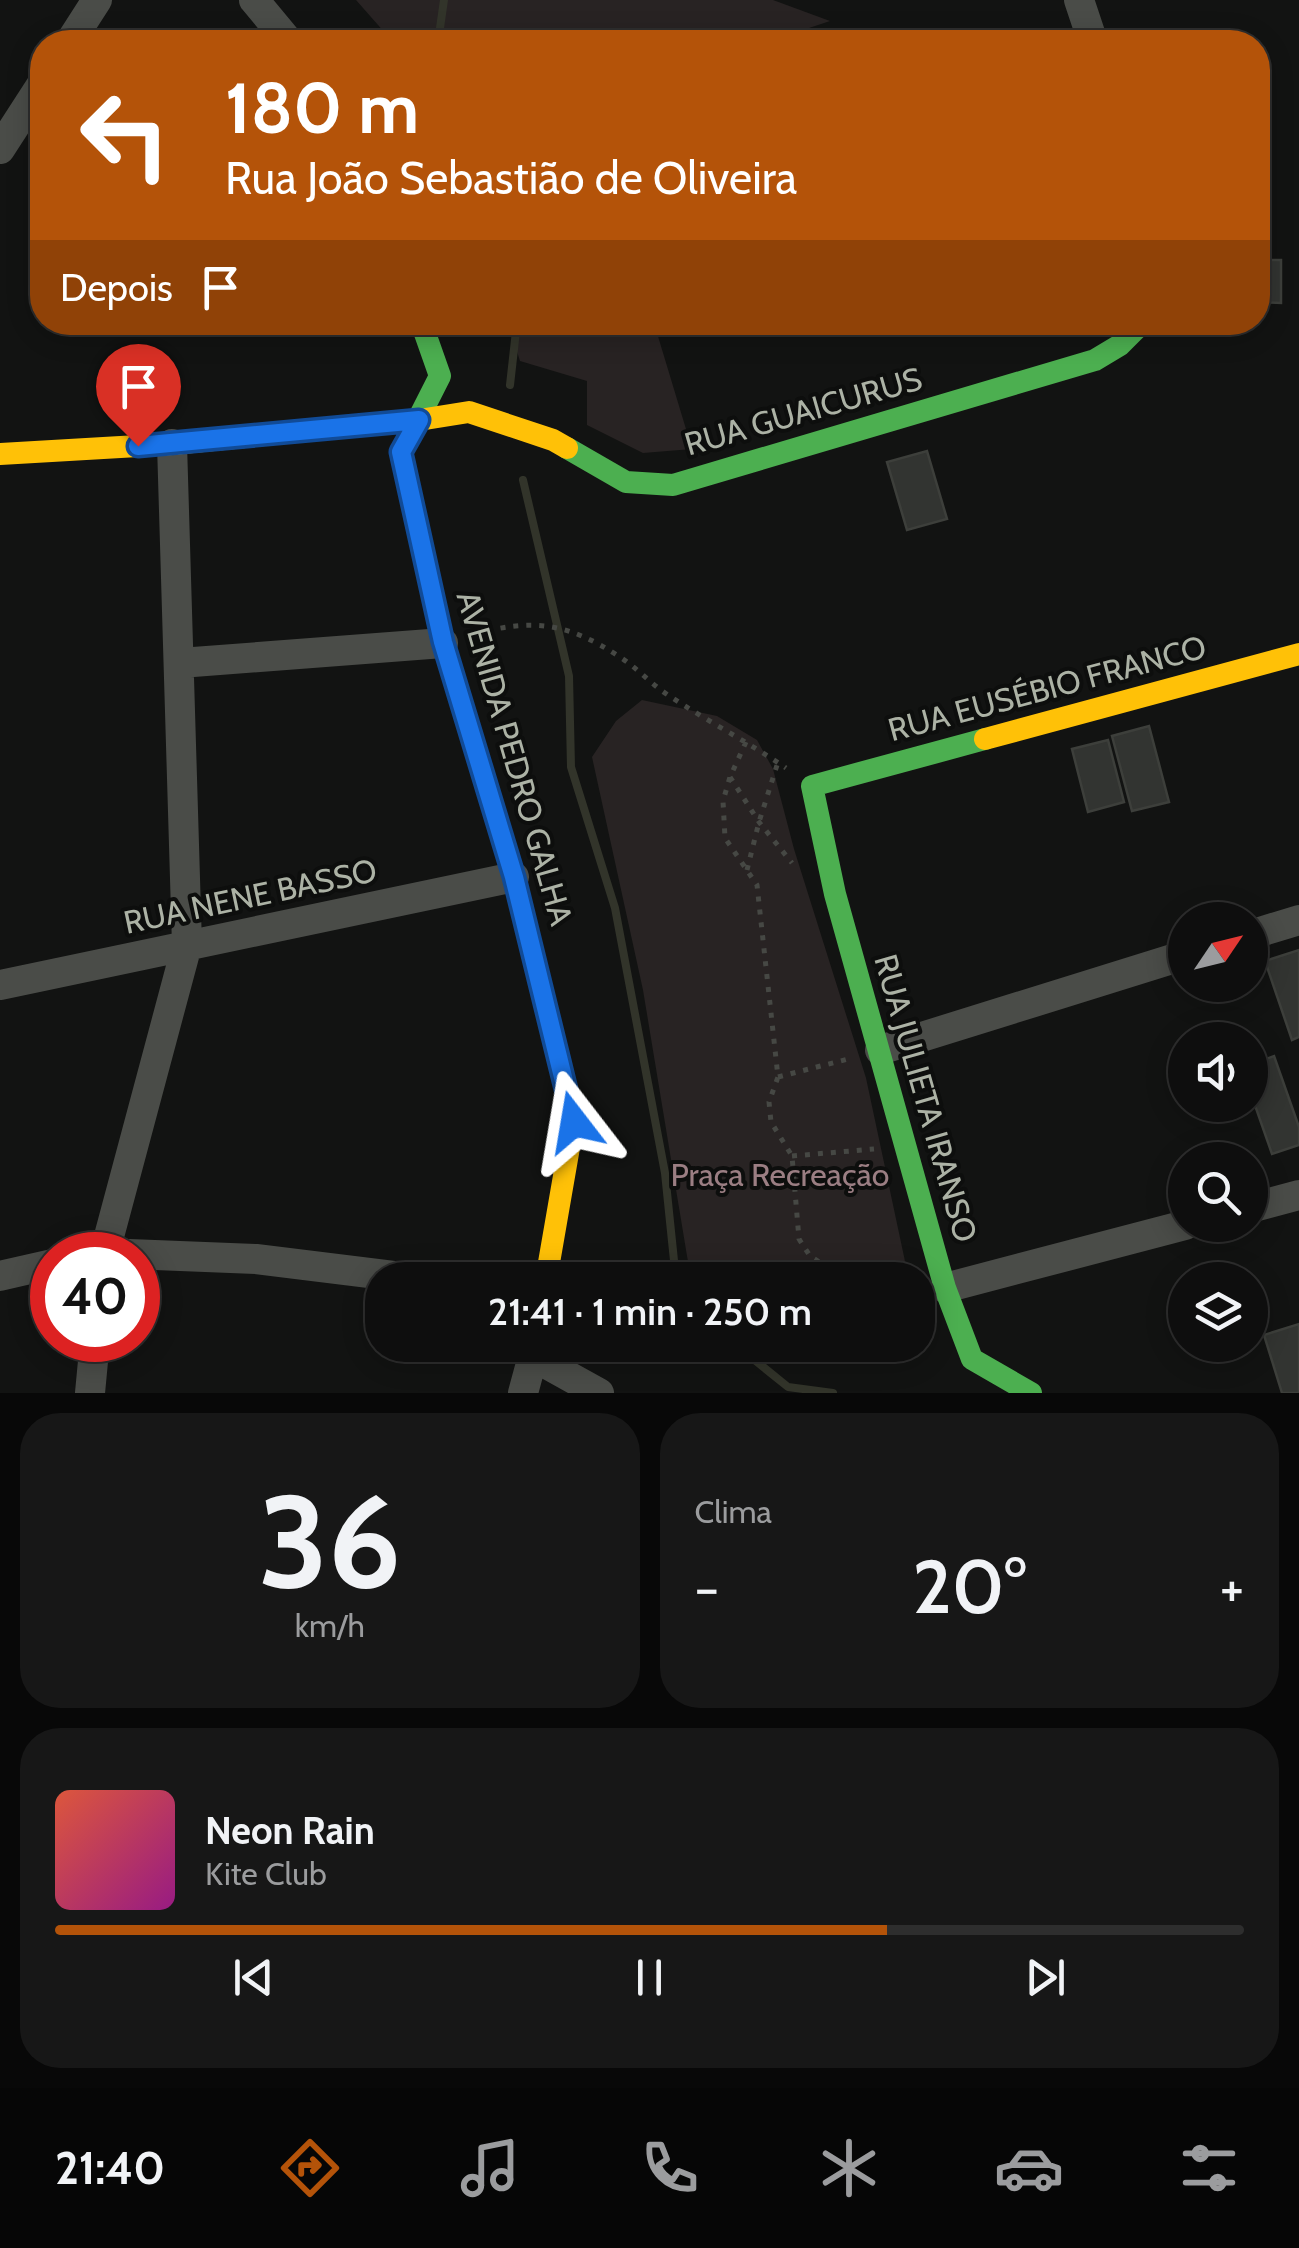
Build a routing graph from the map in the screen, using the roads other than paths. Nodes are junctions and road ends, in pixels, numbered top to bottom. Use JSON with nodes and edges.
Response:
{"nodes":[{"id":1,"x":97,"y":0,"type":"edge"},
{"id":2,"x":254,"y":0,"type":"edge"},
{"id":3,"x":1079,"y":0,"type":"edge"},
{"id":4,"x":78,"y":30,"type":"edge"},
{"id":5,"x":278,"y":30,"type":"edge"},
{"id":6,"x":1089,"y":30,"type":"edge"},
{"id":7,"x":30,"y":103,"type":"edge"},
{"id":8,"x":0,"y":150,"type":"edge"},
{"id":9,"x":425,"y":335,"type":"edge"},
{"id":10,"x":1130,"y":335,"type":"edge"},
{"id":11,"x":419,"y":420,"type":"junction"},
{"id":12,"x":172,"y":444,"type":"junction"},
{"id":13,"x":0,"y":454,"type":"edge"},
{"id":14,"x":443,"y":642,"type":"junction"},
{"id":15,"x":1299,"y":654,"type":"edge"},
{"id":16,"x":180,"y":663,"type":"junction"},
{"id":17,"x":812,"y":786,"type":"joint"},
{"id":18,"x":514,"y":877,"type":"junction"},
{"id":19,"x":1299,"y":920,"type":"edge"},
{"id":20,"x":1268,"y":929,"type":"edge"},
{"id":21,"x":188,"y":945,"type":"junction"},
{"id":22,"x":1168,"y":960,"type":"edge"},
{"id":23,"x":0,"y":985,"type":"edge"},
{"id":24,"x":880,"y":1050,"type":"junction"},
{"id":25,"x":1299,"y":1195,"type":"edge"},
{"id":26,"x":1268,"y":1203,"type":"edge"},
{"id":27,"x":1168,"y":1229,"type":"edge"},
{"id":28,"x":107,"y":1232,"type":"edge"},
{"id":29,"x":160,"y":1256,"type":"edge"},
{"id":30,"x":549,"y":1262,"type":"edge"},
{"id":31,"x":30,"y":1269,"type":"edge"},
{"id":32,"x":365,"y":1272,"type":"edge"},
{"id":33,"x":0,"y":1276,"type":"edge"},
{"id":34,"x":945,"y":1288,"type":"junction"},
{"id":35,"x":93,"y":1362,"type":"edge"},
{"id":36,"x":531,"y":1362,"type":"edge"},
{"id":37,"x":551,"y":1362,"type":"edge"},
{"id":38,"x":90,"y":1393,"type":"edge"},
{"id":39,"x":523,"y":1393,"type":"edge"},
{"id":40,"x":599,"y":1393,"type":"edge"},
{"id":41,"x":1031,"y":1393,"type":"edge"}],
"edges":[{"from":1,"to":4,"type":"street"},
{"from":2,"to":5,"type":"street"},
{"from":3,"to":6,"type":"street"},
{"from":7,"to":8,"type":"street"},
{"from":9,"to":11,"type":"street","name":"AVENIDA PEDRO GALHA"},
{"from":10,"to":11,"type":"street","name":"RUA GUAICURUS"},
{"from":11,"to":12,"type":"street","name":"RUA GUAICURUS"},
{"from":11,"to":14,"type":"street","name":"AVENIDA PEDRO GALHA"},
{"from":12,"to":13,"type":"street","name":"RUA GUAICURUS"},
{"from":12,"to":16,"type":"street"},
{"from":14,"to":16,"type":"street"},
{"from":14,"to":18,"type":"street","name":"AVENIDA PEDRO GALHA"},
{"from":15,"to":17,"type":"street","name":"RUA EUSÉBIO FRANCO"},
{"from":16,"to":21,"type":"street"},
{"from":17,"to":24,"type":"street","name":"RUA JULIETA IRANSO"},
{"from":18,"to":21,"type":"street","name":"RUA NENE BASSO"},
{"from":18,"to":30,"type":"street","name":"AVENIDA PEDRO GALHA"},
{"from":19,"to":20,"type":"street"},
{"from":21,"to":23,"type":"street","name":"RUA NENE BASSO"},
{"from":21,"to":28,"type":"street"},
{"from":22,"to":24,"type":"street"},
{"from":24,"to":34,"type":"street","name":"RUA JULIETA IRANSO"},
{"from":25,"to":26,"type":"street"},
{"from":27,"to":34,"type":"street"},
{"from":29,"to":32,"type":"street"},
{"from":31,"to":33,"type":"street"},
{"from":34,"to":41,"type":"street","name":"RUA JULIETA IRANSO"},
{"from":35,"to":38,"type":"street"},
{"from":36,"to":39,"type":"street"},
{"from":37,"to":40,"type":"street"}]}
